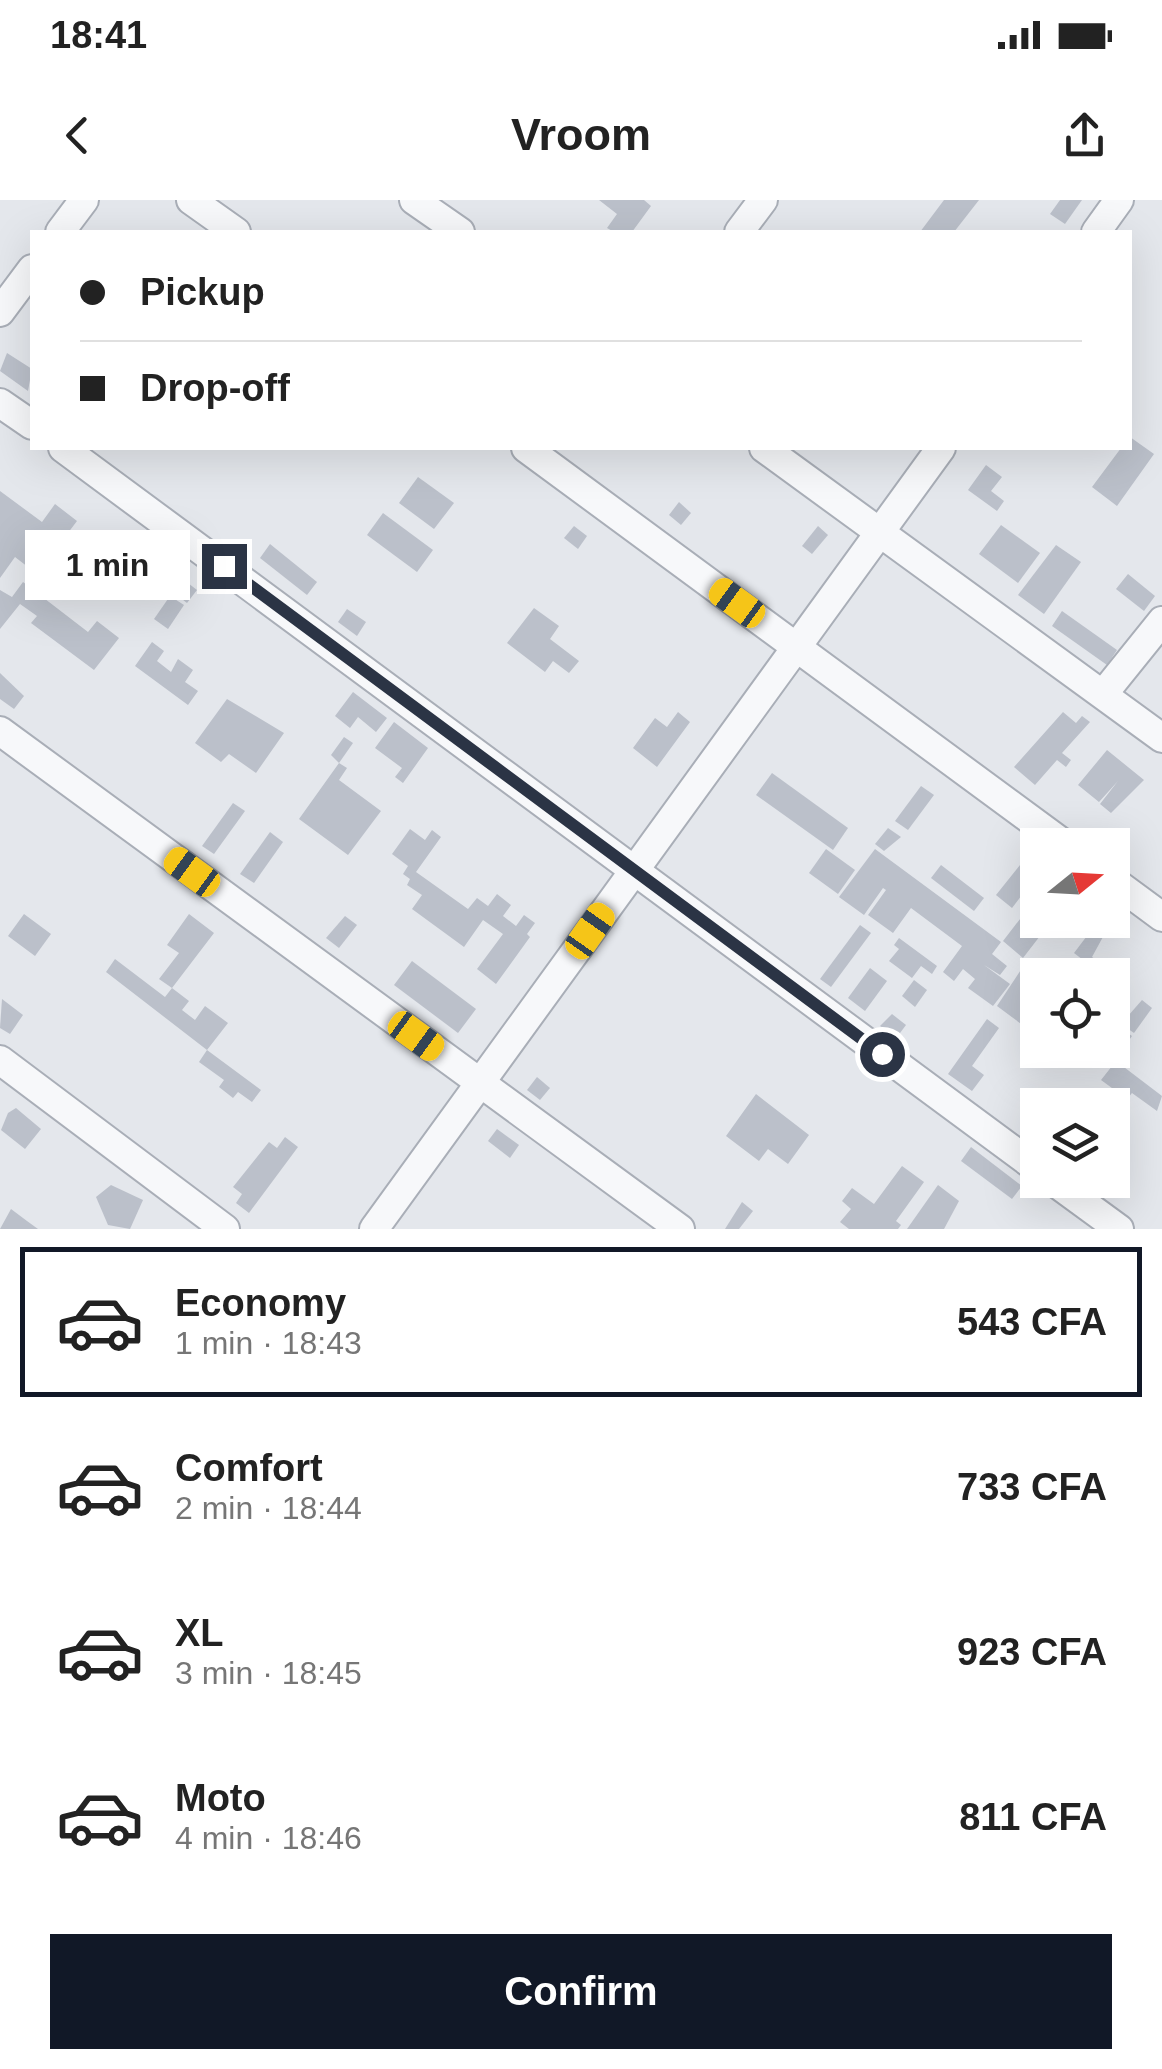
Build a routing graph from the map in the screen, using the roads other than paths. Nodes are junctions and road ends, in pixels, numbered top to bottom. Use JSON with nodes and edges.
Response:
{"nodes":[{"id":1,"x":84,"y":200,"type":"edge"},
{"id":2,"x":191,"y":200,"type":"edge"},
{"id":3,"x":763,"y":200,"type":"edge"},
{"id":4,"x":1120,"y":200,"type":"edge"},
{"id":5,"x":417,"y":201,"type":"edge"},
{"id":6,"x":62,"y":230,"type":"edge"},
{"id":7,"x":233,"y":230,"type":"edge"},
{"id":8,"x":457,"y":230,"type":"edge"},
{"id":9,"x":740,"y":230,"type":"edge"},
{"id":10,"x":1098,"y":230,"type":"edge"},
{"id":11,"x":30,"y":272,"type":"edge"},
{"id":12,"x":0,"y":312,"type":"edge"},
{"id":13,"x":0,"y":402,"type":"edge"},
{"id":14,"x":30,"y":424,"type":"edge"},
{"id":15,"x":65,"y":450,"type":"edge"},
{"id":16,"x":535,"y":450,"type":"edge"},
{"id":17,"x":767,"y":450,"type":"edge"},
{"id":18,"x":940,"y":450,"type":"edge"},
{"id":19,"x":882,"y":530,"type":"junction"},
{"id":20,"x":1162,"y":621,"type":"edge"},
{"id":21,"x":794,"y":646,"type":"junction"},
{"id":22,"x":1104,"y":693,"type":"junction"},
{"id":23,"x":0,"y":731,"type":"edge"},
{"id":24,"x":1162,"y":738,"type":"edge"},
{"id":25,"x":1042,"y":828,"type":"edge"},
{"id":26,"x":634,"y":870,"type":"junction"},
{"id":27,"x":1130,"y":893,"type":"edge"},
{"id":28,"x":1162,"y":916,"type":"edge"},
{"id":29,"x":0,"y":1060,"type":"edge"},
{"id":30,"x":480,"y":1084,"type":"junction"},
{"id":31,"x":1020,"y":1156,"type":"edge"},
{"id":32,"x":1077,"y":1198,"type":"edge"},
{"id":33,"x":195,"y":1221,"type":"edge"},
{"id":34,"x":226,"y":1229,"type":"edge"},
{"id":35,"x":374,"y":1229,"type":"edge"},
{"id":36,"x":680,"y":1229,"type":"edge"},
{"id":37,"x":1119,"y":1229,"type":"edge"}],
"edges":[{"from":1,"to":6,"type":"street"},
{"from":2,"to":7,"type":"street"},
{"from":3,"to":9,"type":"street"},
{"from":4,"to":10,"type":"street"},
{"from":5,"to":8,"type":"street"},
{"from":11,"to":12,"type":"street"},
{"from":13,"to":14,"type":"street"},
{"from":15,"to":26,"type":"street"},
{"from":16,"to":21,"type":"street"},
{"from":17,"to":19,"type":"street"},
{"from":18,"to":19,"type":"street"},
{"from":19,"to":21,"type":"street"},
{"from":19,"to":22,"type":"street"},
{"from":20,"to":22,"type":"street"},
{"from":21,"to":25,"type":"street"},
{"from":21,"to":26,"type":"street"},
{"from":22,"to":24,"type":"street"},
{"from":23,"to":30,"type":"street"},
{"from":26,"to":30,"type":"street"},
{"from":26,"to":31,"type":"street"},
{"from":27,"to":28,"type":"street"},
{"from":29,"to":33,"type":"street"},
{"from":30,"to":35,"type":"street"},
{"from":30,"to":36,"type":"street"},
{"from":32,"to":37,"type":"street"},
{"from":33,"to":34,"type":"street"}]}
